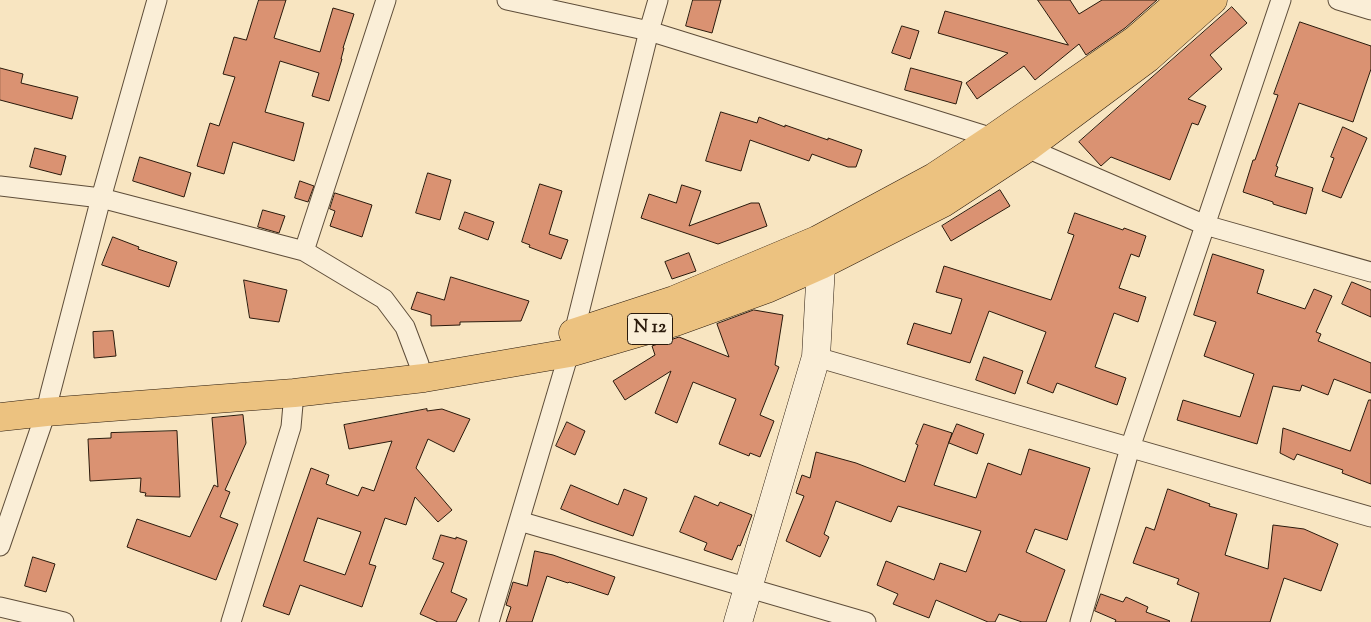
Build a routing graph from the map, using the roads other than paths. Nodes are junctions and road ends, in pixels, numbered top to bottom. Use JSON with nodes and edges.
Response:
{"nodes":[{"id":1,"x":157,"y":0,"type":"edge"},
{"id":2,"x":386,"y":0,"type":"edge"},
{"id":3,"x":507,"y":0,"type":"edge"},
{"id":4,"x":658,"y":0,"type":"edge"},
{"id":5,"x":1181,"y":0,"type":"edge"},
{"id":6,"x":1213,"y":0,"type":"edge"},
{"id":7,"x":1281,"y":0,"type":"edge"},
{"id":8,"x":1338,"y":0,"type":"edge"},
{"id":9,"x":1371,"y":10,"type":"edge"},
{"id":10,"x":649,"y":31,"type":"junction"},
{"id":11,"x":993,"y":138,"type":"junction"},
{"id":12,"x":1027,"y":148,"type":"junction"},
{"id":13,"x":0,"y":186,"type":"edge"},
{"id":14,"x":101,"y":198,"type":"junction"},
{"id":15,"x":1205,"y":225,"type":"junction"},
{"id":16,"x":304,"y":251,"type":"junction"},
{"id":17,"x":819,"y":252,"type":"junction"},
{"id":18,"x":1371,"y":272,"type":"edge"},
{"id":19,"x":571,"y":343,"type":"junction"},
{"id":20,"x":816,"y":357,"type":"junction"},
{"id":21,"x":419,"y":364,"type":"junction"},
{"id":22,"x":294,"y":393,"type":"junction"},
{"id":23,"x":0,"y":399,"type":"edge"},
{"id":24,"x":48,"y":403,"type":"junction"},
{"id":25,"x":0,"y":417,"type":"edge"},
{"id":26,"x":1130,"y":448,"type":"junction"},
{"id":27,"x":1371,"y":517,"type":"edge"},
{"id":28,"x":519,"y":520,"type":"junction"},
{"id":29,"x":0,"y":546,"type":"edge"},
{"id":30,"x":748,"y":588,"type":"junction"},
{"id":31,"x":0,"y":607,"type":"edge"},
{"id":32,"x":64,"y":622,"type":"edge"},
{"id":33,"x":231,"y":622,"type":"edge"},
{"id":34,"x":489,"y":622,"type":"edge"},
{"id":35,"x":738,"y":622,"type":"edge"},
{"id":36,"x":866,"y":622,"type":"edge"},
{"id":37,"x":1080,"y":622,"type":"edge"}],
"edges":[{"from":1,"to":14,"type":"street"},
{"from":2,"to":16,"type":"street"},
{"from":3,"to":10,"type":"street"},
{"from":4,"to":10,"type":"street"},
{"from":5,"to":11,"type":"main road","number":"N 12"},
{"from":6,"to":12,"type":"main road","number":"N 12"},
{"from":7,"to":15,"type":"street"},
{"from":8,"to":9,"type":"street"},
{"from":10,"to":11,"type":"street"},
{"from":10,"to":19,"type":"street"},
{"from":11,"to":17,"type":"main road","number":"N 12"},
{"from":12,"to":15,"type":"street"},
{"from":12,"to":17,"type":"main road","number":"N 12"},
{"from":13,"to":14,"type":"street"},
{"from":14,"to":16,"type":"street"},
{"from":14,"to":24,"type":"street"},
{"from":15,"to":18,"type":"street"},
{"from":15,"to":26,"type":"street"},
{"from":16,"to":21,"type":"street"},
{"from":17,"to":19,"type":"main road","number":"N 12"},
{"from":17,"to":20,"type":"street"},
{"from":19,"to":21,"type":"main road","number":"N 12"},
{"from":19,"to":22,"type":"main road","number":"N 12"},
{"from":19,"to":28,"type":"street"},
{"from":20,"to":26,"type":"street"},
{"from":20,"to":30,"type":"street"},
{"from":21,"to":24,"type":"main road","number":"N 12"},
{"from":22,"to":24,"type":"main road","number":"N 12"},
{"from":22,"to":33,"type":"street"},
{"from":23,"to":24,"type":"main road","number":"N 12"},
{"from":24,"to":25,"type":"main road","number":"N 12"},
{"from":24,"to":29,"type":"street"},
{"from":26,"to":27,"type":"street"},
{"from":26,"to":37,"type":"street"},
{"from":28,"to":30,"type":"street"},
{"from":28,"to":34,"type":"street"},
{"from":30,"to":35,"type":"street"},
{"from":30,"to":36,"type":"street"},
{"from":31,"to":32,"type":"street"}]}
